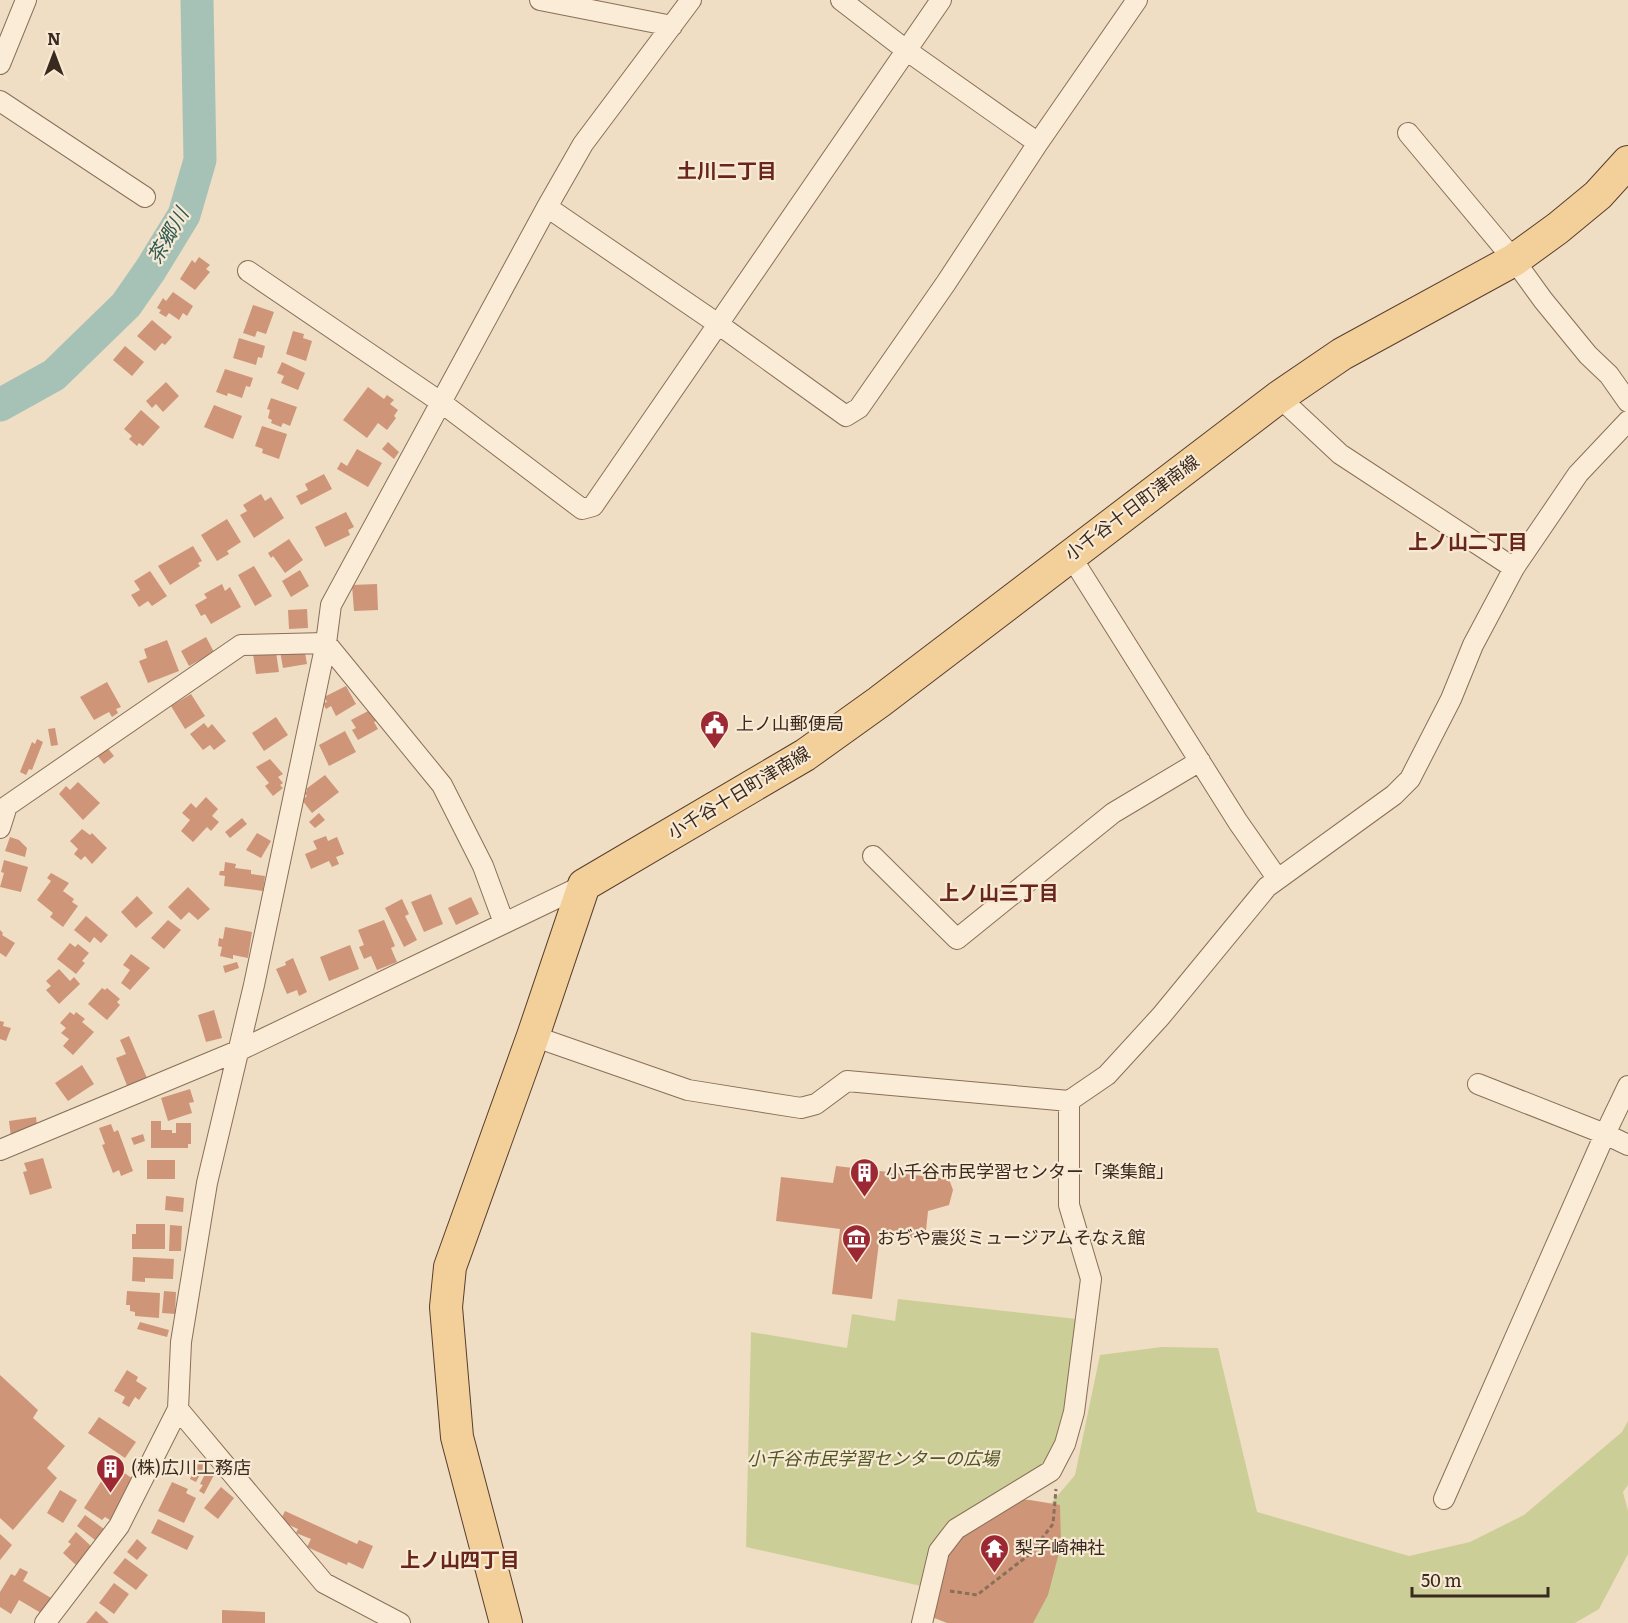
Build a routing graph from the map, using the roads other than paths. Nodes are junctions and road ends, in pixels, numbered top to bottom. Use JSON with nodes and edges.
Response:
{"nodes":[{"id":1,"x":26,"y":0,"type":"edge"},
{"id":2,"x":540,"y":0,"type":"edge"},
{"id":3,"x":691,"y":0,"type":"edge"},
{"id":4,"x":841,"y":0,"type":"edge"},
{"id":5,"x":941,"y":0,"type":"edge"},
{"id":6,"x":1137,"y":0,"type":"edge"},
{"id":7,"x":672,"y":26,"type":"junction"},
{"id":8,"x":906,"y":50,"type":"junction"},
{"id":9,"x":0,"y":64,"type":"edge"},
{"id":10,"x":0,"y":101,"type":"edge"},
{"id":11,"x":1408,"y":134,"type":"dead end"},
{"id":12,"x":1038,"y":143,"type":"junction"},
{"id":13,"x":1628,"y":162,"type":"edge"},
{"id":14,"x":145,"y":197,"type":"dead end"},
{"id":15,"x":547,"y":207,"type":"junction"},
{"id":16,"x":1514,"y":260,"type":"junction"},
{"id":17,"x":248,"y":271,"type":"dead end"},
{"id":18,"x":718,"y":324,"type":"junction"},
{"id":19,"x":1280,"y":396,"type":"junction"},
{"id":20,"x":1628,"y":402,"type":"edge"},
{"id":21,"x":442,"y":403,"type":"junction"},
{"id":22,"x":1628,"y":422,"type":"edge"},
{"id":23,"x":1070,"y":555,"type":"junction"},
{"id":24,"x":1514,"y":568,"type":"junction"},
{"id":25,"x":326,"y":643,"type":"junction"},
{"id":26,"x":1200,"y":761,"type":"junction"},
{"id":27,"x":0,"y":828,"type":"edge"},
{"id":28,"x":873,"y":856,"type":"dead end"},
{"id":29,"x":1277,"y":878,"type":"junction"},
{"id":30,"x":584,"y":885,"type":"junction"},
{"id":31,"x":504,"y":923,"type":"junction"},
{"id":32,"x":533,"y":1036,"type":"junction"},
{"id":33,"x":240,"y":1050,"type":"junction"},
{"id":34,"x":1478,"y":1084,"type":"dead end"},
{"id":35,"x":1628,"y":1086,"type":"edge"},
{"id":36,"x":1069,"y":1101,"type":"junction"},
{"id":37,"x":1605,"y":1134,"type":"junction"},
{"id":38,"x":1628,"y":1146,"type":"edge"},
{"id":39,"x":0,"y":1150,"type":"edge"},
{"id":40,"x":178,"y":1409,"type":"junction"},
{"id":41,"x":1444,"y":1499,"type":"dead end"},
{"id":42,"x":45,"y":1623,"type":"edge"},
{"id":43,"x":400,"y":1623,"type":"edge"},
{"id":44,"x":506,"y":1623,"type":"edge"},
{"id":45,"x":922,"y":1623,"type":"edge"}],
"edges":[{"from":1,"to":9,"type":"street"},
{"from":2,"to":7,"type":"street"},
{"from":3,"to":7,"type":"street"},
{"from":4,"to":8,"type":"street"},
{"from":5,"to":8,"type":"street"},
{"from":6,"to":12,"type":"street"},
{"from":7,"to":15,"type":"street"},
{"from":8,"to":12,"type":"street"},
{"from":8,"to":18,"type":"street"},
{"from":10,"to":14,"type":"street"},
{"from":11,"to":16,"type":"street"},
{"from":12,"to":18,"type":"street"},
{"from":13,"to":16,"type":"main road","name":"小千谷十日町津南線"},
{"from":15,"to":18,"type":"street"},
{"from":15,"to":21,"type":"street"},
{"from":16,"to":19,"type":"main road","name":"小千谷十日町津南線"},
{"from":16,"to":20,"type":"street"},
{"from":17,"to":21,"type":"street"},
{"from":18,"to":21,"type":"street"},
{"from":19,"to":23,"type":"main road","name":"小千谷十日町津南線"},
{"from":19,"to":24,"type":"street"},
{"from":21,"to":25,"type":"street"},
{"from":22,"to":24,"type":"street"},
{"from":23,"to":26,"type":"street"},
{"from":23,"to":30,"type":"main road","name":"小千谷十日町津南線"},
{"from":24,"to":29,"type":"street"},
{"from":25,"to":27,"type":"street"},
{"from":25,"to":31,"type":"street"},
{"from":25,"to":33,"type":"street"},
{"from":26,"to":28,"type":"street"},
{"from":26,"to":29,"type":"street"},
{"from":29,"to":36,"type":"street"},
{"from":30,"to":31,"type":"street"},
{"from":30,"to":32,"type":"main road"},
{"from":31,"to":33,"type":"street"},
{"from":32,"to":36,"type":"street"},
{"from":32,"to":44,"type":"main road"},
{"from":33,"to":39,"type":"street"},
{"from":33,"to":40,"type":"street"},
{"from":34,"to":37,"type":"street"},
{"from":35,"to":37,"type":"street"},
{"from":36,"to":45,"type":"street"},
{"from":37,"to":38,"type":"street"},
{"from":37,"to":41,"type":"street"},
{"from":40,"to":42,"type":"street"},
{"from":40,"to":43,"type":"street"}]}
